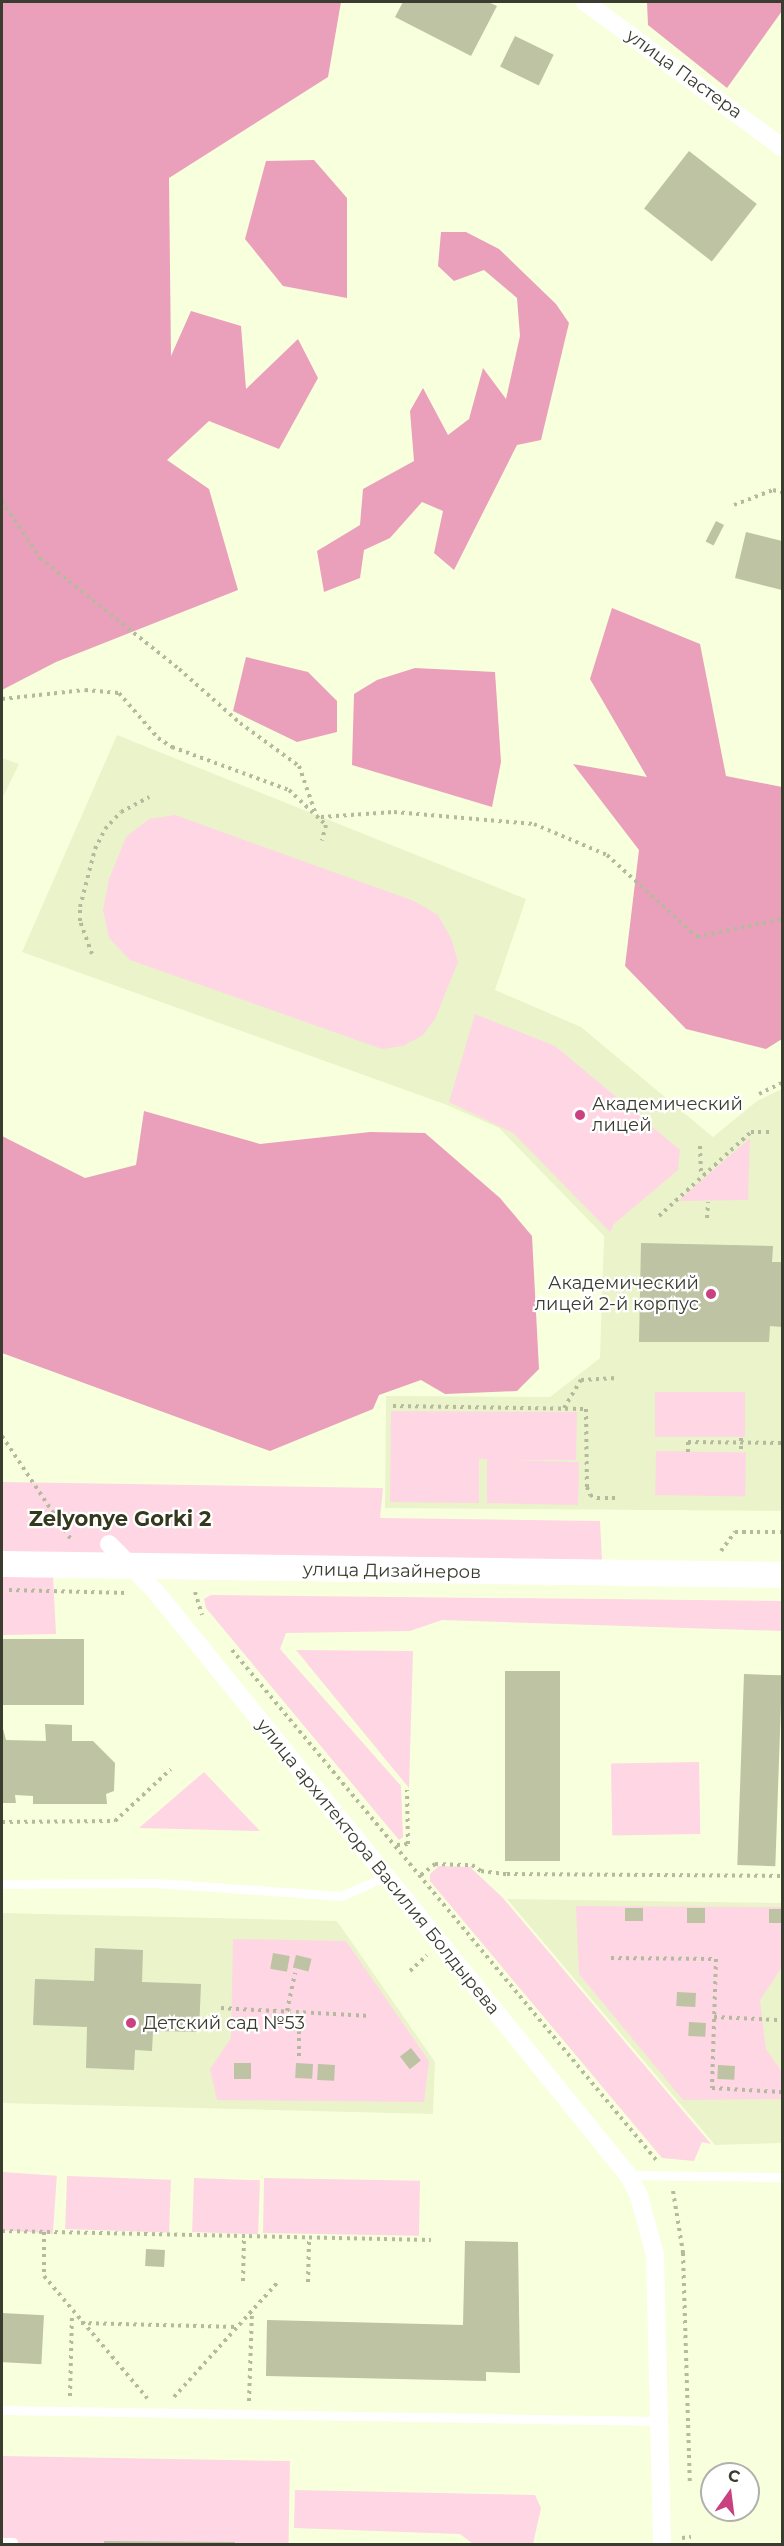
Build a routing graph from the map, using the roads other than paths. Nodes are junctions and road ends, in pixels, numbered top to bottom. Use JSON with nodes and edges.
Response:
{"nodes":[{"id":1,"x":585,"y":2,"type":"edge"},
{"id":2,"x":783,"y":147,"type":"edge"},
{"id":3,"x":109,"y":1544,"type":"dead end"},
{"id":4,"x":2,"y":1564,"type":"edge"},
{"id":5,"x":130,"y":1566,"type":"junction"},
{"id":6,"x":783,"y":1575,"type":"edge"},
{"id":7,"x":385,"y":1877,"type":"junction"},
{"id":8,"x":2,"y":1884,"type":"edge"},
{"id":9,"x":628,"y":2175,"type":"junction"},
{"id":10,"x":783,"y":2177,"type":"edge"},
{"id":11,"x":2,"y":2410,"type":"edge"},
{"id":12,"x":658,"y":2421,"type":"junction"},
{"id":13,"x":2,"y":2542,"type":"edge"},
{"id":14,"x":13,"y":2542,"type":"dead end"},
{"id":15,"x":663,"y":2544,"type":"edge"}],
"edges":[{"from":1,"to":2,"type":"street","name":"улица Пастера"},
{"from":3,"to":5,"type":"street","name":"улица архитектора Василия Болдырева"},
{"from":4,"to":5,"type":"street","name":"улица Дизайнеров"},
{"from":5,"to":6,"type":"street","name":"улица Дизайнеров"},
{"from":5,"to":7,"type":"street","name":"улица архитектора Василия Болдырева"},
{"from":7,"to":8,"type":"lane"},
{"from":7,"to":9,"type":"street","name":"улица архитектора Василия Болдырева"},
{"from":9,"to":10,"type":"lane"},
{"from":9,"to":12,"type":"street","name":"улица архитектора Василия Болдырева"},
{"from":11,"to":12,"type":"lane"},
{"from":12,"to":15,"type":"street"},
{"from":13,"to":14,"type":"lane"}]}
